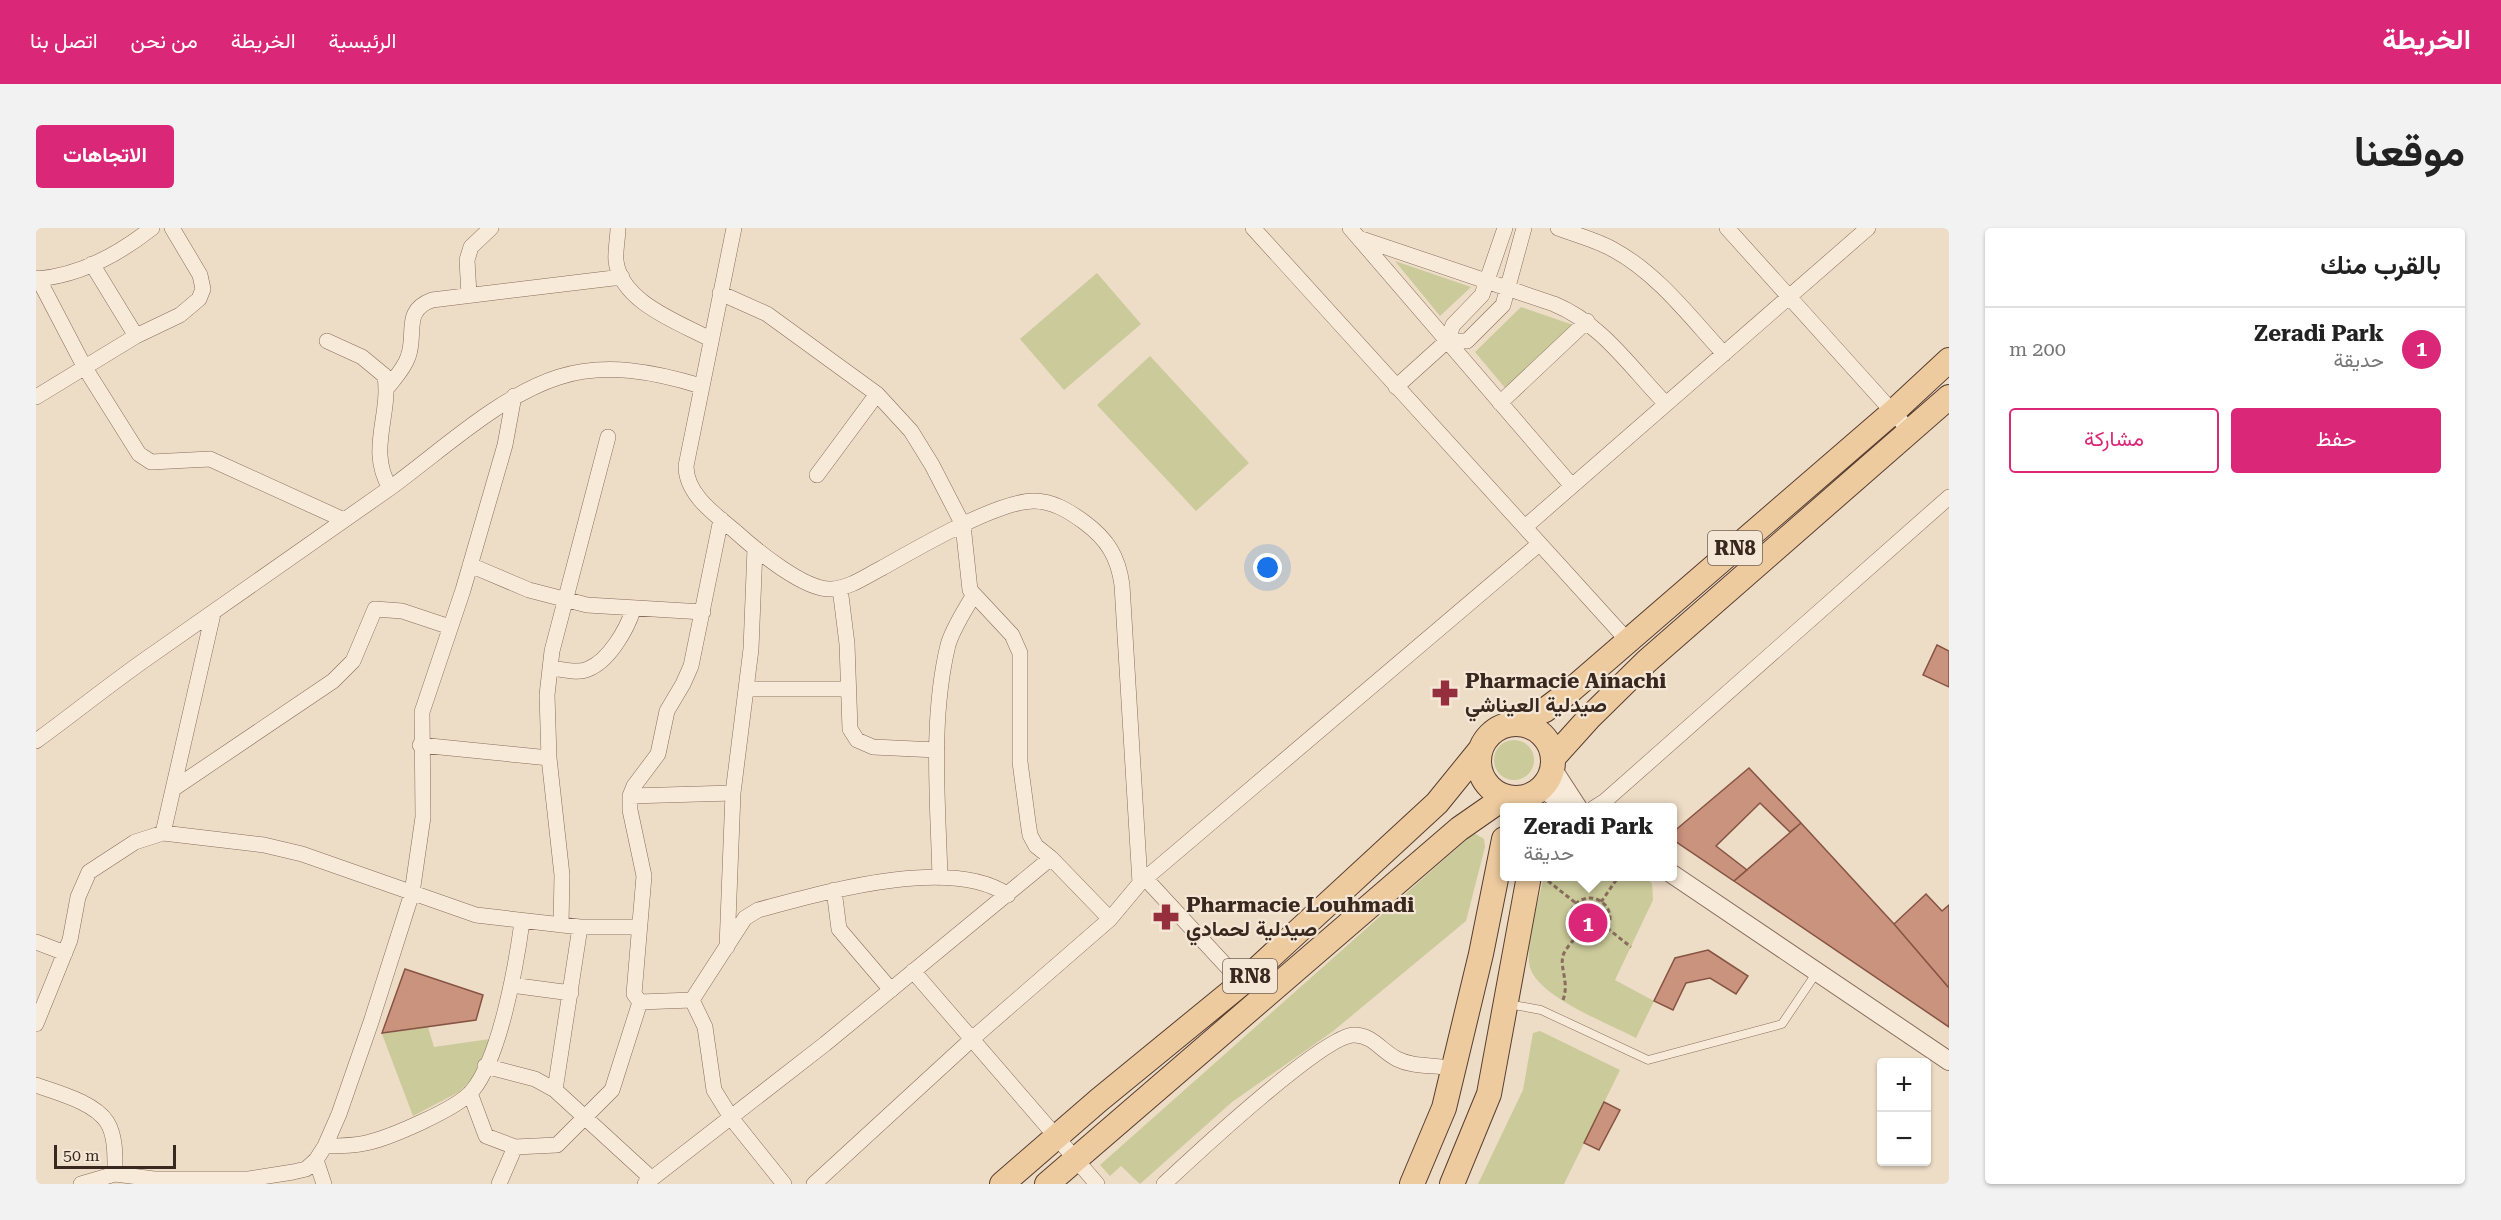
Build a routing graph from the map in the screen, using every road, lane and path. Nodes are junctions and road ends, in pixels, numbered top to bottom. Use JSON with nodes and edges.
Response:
{"nodes":[{"id":1,"x":152,"y":228,"type":"edge"},
{"id":2,"x":172,"y":228,"type":"edge"},
{"id":3,"x":491,"y":228,"type":"edge"},
{"id":4,"x":618,"y":228,"type":"edge"},
{"id":5,"x":734,"y":228,"type":"edge"},
{"id":6,"x":1252,"y":228,"type":"edge"},
{"id":7,"x":1505,"y":228,"type":"edge"},
{"id":8,"x":1524,"y":228,"type":"edge"},
{"id":9,"x":1558,"y":228,"type":"edge"},
{"id":10,"x":1727,"y":228,"type":"edge"},
{"id":11,"x":1859,"y":231,"type":"edge"},
{"id":12,"x":1354,"y":233,"type":"edge"},
{"id":13,"x":92,"y":264,"type":"junction"},
{"id":14,"x":622,"y":277,"type":"junction"},
{"id":15,"x":37,"y":279,"type":"edge"},
{"id":16,"x":1488,"y":281,"type":"junction"},
{"id":17,"x":1508,"y":288,"type":"junction"},
{"id":18,"x":720,"y":292,"type":"junction"},
{"id":19,"x":469,"y":295,"type":"junction"},
{"id":20,"x":1789,"y":297,"type":"junction"},
{"id":21,"x":1587,"y":321,"type":"junction"},
{"id":22,"x":136,"y":336,"type":"junction"},
{"id":23,"x":710,"y":339,"type":"junction"},
{"id":24,"x":327,"y":341,"type":"dead end"},
{"id":25,"x":1447,"y":341,"type":"junction"},
{"id":26,"x":1724,"y":354,"type":"junction"},
{"id":27,"x":1949,"y":360,"type":"edge"},
{"id":28,"x":85,"y":368,"type":"junction"},
{"id":29,"x":701,"y":386,"type":"junction"},
{"id":30,"x":1396,"y":387,"type":"junction"},
{"id":31,"x":387,"y":388,"type":"junction"},
{"id":32,"x":877,"y":394,"type":"junction"},
{"id":33,"x":514,"y":396,"type":"junction"},
{"id":34,"x":1949,"y":396,"type":"edge"},
{"id":35,"x":36,"y":397,"type":"edge"},
{"id":36,"x":1500,"y":403,"type":"junction"},
{"id":37,"x":1665,"y":404,"type":"junction"},
{"id":38,"x":1893,"y":412,"type":"junction"},
{"id":39,"x":1910,"y":431,"type":"junction"},
{"id":40,"x":608,"y":437,"type":"dead end"},
{"id":41,"x":817,"y":474,"type":"dead end"},
{"id":42,"x":1572,"y":486,"type":"junction"},
{"id":43,"x":390,"y":488,"type":"junction"},
{"id":44,"x":1949,"y":497,"type":"edge"},
{"id":45,"x":721,"y":519,"type":"junction"},
{"id":46,"x":344,"y":520,"type":"junction"},
{"id":47,"x":963,"y":525,"type":"junction"},
{"id":48,"x":1524,"y":527,"type":"junction"},
{"id":49,"x":1539,"y":544,"type":"junction"},
{"id":50,"x":754,"y":548,"type":"junction"},
{"id":51,"x":470,"y":565,"type":"junction"},
{"id":52,"x":840,"y":588,"type":"junction"},
{"id":53,"x":973,"y":596,"type":"junction"},
{"id":54,"x":566,"y":600,"type":"junction"},
{"id":55,"x":633,"y":610,"type":"junction"},
{"id":56,"x":703,"y":612,"type":"junction"},
{"id":57,"x":213,"y":614,"type":"junction"},
{"id":58,"x":450,"y":627,"type":"junction"},
{"id":59,"x":1628,"y":641,"type":"junction"},
{"id":60,"x":550,"y":668,"type":"junction"},
{"id":61,"x":746,"y":689,"type":"junction"},
{"id":62,"x":847,"y":689,"type":"junction"},
{"id":63,"x":1569,"y":692,"type":"junction"},
{"id":64,"x":1589,"y":718,"type":"junction"},
{"id":65,"x":1513,"y":724,"type":"junction"},
{"id":66,"x":36,"y":741,"type":"edge"},
{"id":67,"x":420,"y":745,"type":"junction"},
{"id":68,"x":937,"y":750,"type":"junction"},
{"id":69,"x":1480,"y":750,"type":"junction"},
{"id":70,"x":549,"y":758,"type":"junction"},
{"id":71,"x":1545,"y":782,"type":"edge"},
{"id":72,"x":173,"y":789,"type":"junction"},
{"id":73,"x":733,"y":793,"type":"junction"},
{"id":74,"x":630,"y":796,"type":"junction"},
{"id":75,"x":1507,"y":801,"type":"edge"},
{"id":76,"x":1567,"y":803,"type":"edge"},
{"id":77,"x":1573,"y":803,"type":"edge"},
{"id":78,"x":1601,"y":803,"type":"edge"},
{"id":79,"x":1437,"y":804,"type":"junction"},
{"id":80,"x":1500,"y":805,"type":"edge"},
{"id":81,"x":1459,"y":829,"type":"junction"},
{"id":82,"x":163,"y":833,"type":"junction"},
{"id":83,"x":1052,"y":858,"type":"junction"},
{"id":84,"x":1500,"y":865,"type":"edge"},
{"id":85,"x":1677,"y":877,"type":"edge"},
{"id":86,"x":940,"y":878,"type":"junction"},
{"id":87,"x":1143,"y":880,"type":"junction"},
{"id":88,"x":1528,"y":881,"type":"edge"},
{"id":89,"x":1549,"y":881,"type":"edge"},
{"id":90,"x":1616,"y":881,"type":"edge"},
{"id":91,"x":834,"y":890,"type":"junction"},
{"id":92,"x":412,"y":893,"type":"junction"},
{"id":93,"x":1008,"y":895,"type":"junction"},
{"id":94,"x":1601,"y":902,"type":"junction"},
{"id":95,"x":1577,"y":904,"type":"junction"},
{"id":96,"x":1110,"y":920,"type":"junction"},
{"id":97,"x":522,"y":922,"type":"junction"},
{"id":98,"x":561,"y":925,"type":"junction"},
{"id":99,"x":580,"y":927,"type":"junction"},
{"id":100,"x":639,"y":927,"type":"junction"},
{"id":101,"x":1607,"y":928,"type":"junction"},
{"id":102,"x":1578,"y":934,"type":"junction"},
{"id":103,"x":36,"y":942,"type":"edge"},
{"id":104,"x":726,"y":947,"type":"junction"},
{"id":105,"x":1631,"y":947,"type":"dead end"},
{"id":106,"x":65,"y":953,"type":"junction"},
{"id":107,"x":1481,"y":954,"type":"junction"},
{"id":108,"x":1513,"y":961,"type":"junction"},
{"id":109,"x":913,"y":971,"type":"junction"},
{"id":110,"x":1818,"y":971,"type":"junction"},
{"id":111,"x":1242,"y":983,"type":"junction"},
{"id":112,"x":511,"y":985,"type":"junction"},
{"id":113,"x":891,"y":990,"type":"junction"},
{"id":114,"x":571,"y":993,"type":"junction"},
{"id":115,"x":692,"y":999,"type":"junction"},
{"id":116,"x":1563,"y":1000,"type":"dead end"},
{"id":117,"x":640,"y":1002,"type":"junction"},
{"id":118,"x":1506,"y":1003,"type":"junction"},
{"id":119,"x":36,"y":1024,"type":"edge"},
{"id":120,"x":972,"y":1039,"type":"junction"},
{"id":121,"x":1949,"y":1061,"type":"edge"},
{"id":122,"x":485,"y":1066,"type":"junction"},
{"id":123,"x":1455,"y":1069,"type":"junction"},
{"id":124,"x":36,"y":1085,"type":"edge"},
{"id":125,"x":555,"y":1090,"type":"junction"},
{"id":126,"x":470,"y":1093,"type":"junction"},
{"id":127,"x":586,"y":1118,"type":"junction"},
{"id":128,"x":732,"y":1119,"type":"junction"},
{"id":129,"x":1056,"y":1137,"type":"junction"},
{"id":130,"x":325,"y":1146,"type":"junction"},
{"id":131,"x":515,"y":1147,"type":"junction"},
{"id":132,"x":1075,"y":1159,"type":"junction"},
{"id":133,"x":316,"y":1160,"type":"junction"},
{"id":134,"x":115,"y":1174,"type":"junction"},
{"id":135,"x":1019,"y":1179,"type":"edge"},
{"id":136,"x":648,"y":1181,"type":"edge"},
{"id":137,"x":154,"y":1182,"type":"edge"},
{"id":138,"x":81,"y":1184,"type":"edge"},
{"id":139,"x":324,"y":1184,"type":"edge"},
{"id":140,"x":499,"y":1184,"type":"edge"},
{"id":141,"x":784,"y":1184,"type":"edge"},
{"id":142,"x":813,"y":1184,"type":"edge"},
{"id":143,"x":1047,"y":1184,"type":"edge"},
{"id":144,"x":1097,"y":1184,"type":"edge"},
{"id":145,"x":1164,"y":1184,"type":"edge"},
{"id":146,"x":1412,"y":1184,"type":"edge"},
{"id":147,"x":1452,"y":1184,"type":"edge"}],
"edges":[{"from":1,"to":13,"type":"street"},
{"from":2,"to":22,"type":"street"},
{"from":3,"to":19,"type":"street"},
{"from":4,"to":14,"type":"street"},
{"from":5,"to":18,"type":"street"},
{"from":6,"to":30,"type":"street"},
{"from":7,"to":16,"type":"street"},
{"from":8,"to":17,"type":"street"},
{"from":9,"to":26,"type":"street"},
{"from":10,"to":20,"type":"street"},
{"from":11,"to":20,"type":"street"},
{"from":12,"to":16,"type":"street"},
{"from":12,"to":25,"type":"street"},
{"from":13,"to":15,"type":"street"},
{"from":13,"to":22,"type":"street"},
{"from":14,"to":19,"type":"street"},
{"from":14,"to":23,"type":"street"},
{"from":15,"to":28,"type":"street"},
{"from":16,"to":17,"type":"street"},
{"from":16,"to":25,"type":"street"},
{"from":17,"to":21,"type":"street"},
{"from":17,"to":25,"type":"street"},
{"from":18,"to":23,"type":"street"},
{"from":18,"to":32,"type":"street"},
{"from":19,"to":31,"type":"street"},
{"from":20,"to":26,"type":"street"},
{"from":20,"to":38,"type":"street"},
{"from":21,"to":36,"type":"street"},
{"from":21,"to":37,"type":"street"},
{"from":22,"to":28,"type":"street"},
{"from":23,"to":29,"type":"street"},
{"from":24,"to":31,"type":"street"},
{"from":25,"to":30,"type":"street"},
{"from":25,"to":36,"type":"street"},
{"from":26,"to":37,"type":"street"},
{"from":27,"to":38,"type":"main road","number":"RN8"},
{"from":28,"to":35,"type":"street"},
{"from":28,"to":46,"type":"street"},
{"from":29,"to":33,"type":"street"},
{"from":29,"to":45,"type":"street"},
{"from":30,"to":48,"type":"street"},
{"from":31,"to":43,"type":"street"},
{"from":32,"to":41,"type":"street"},
{"from":32,"to":47,"type":"street"},
{"from":33,"to":43,"type":"street"},
{"from":33,"to":51,"type":"street"},
{"from":34,"to":39,"type":"main road","number":"RN8"},
{"from":36,"to":42,"type":"street"},
{"from":37,"to":42,"type":"street"},
{"from":38,"to":39,"type":"street"},
{"from":38,"to":59,"type":"main road","number":"RN8"},
{"from":39,"to":64,"type":"main road","number":"RN8"},
{"from":40,"to":54,"type":"street"},
{"from":42,"to":48,"type":"street"},
{"from":43,"to":46,"type":"street"},
{"from":44,"to":78,"type":"street"},
{"from":45,"to":50,"type":"street"},
{"from":45,"to":56,"type":"street"},
{"from":46,"to":57,"type":"street"},
{"from":47,"to":52,"type":"street"},
{"from":47,"to":53,"type":"street"},
{"from":47,"to":87,"type":"street"},
{"from":48,"to":49,"type":"street"},
{"from":49,"to":59,"type":"street"},
{"from":49,"to":87,"type":"street"},
{"from":50,"to":52,"type":"street"},
{"from":50,"to":61,"type":"street"},
{"from":51,"to":54,"type":"street"},
{"from":51,"to":58,"type":"street"},
{"from":52,"to":62,"type":"street"},
{"from":53,"to":68,"type":"street"},
{"from":53,"to":83,"type":"street"},
{"from":54,"to":55,"type":"street"},
{"from":54,"to":60,"type":"street"},
{"from":55,"to":56,"type":"street"},
{"from":55,"to":60,"type":"street"},
{"from":56,"to":74,"type":"street"},
{"from":57,"to":66,"type":"street"},
{"from":57,"to":72,"type":"street"},
{"from":58,"to":67,"type":"street"},
{"from":58,"to":72,"type":"street"},
{"from":59,"to":63,"type":"main road","number":"RN8"},
{"from":60,"to":70,"type":"street"},
{"from":61,"to":62,"type":"street"},
{"from":61,"to":73,"type":"street"},
{"from":62,"to":68,"type":"street"},
{"from":63,"to":64,"type":"main road"},
{"from":63,"to":65,"type":"main road","number":"RN8"},
{"from":64,"to":71,"type":"main road","number":"RN8"},
{"from":65,"to":69,"type":"main road","number":"RN8"},
{"from":65,"to":71,"type":"main road"},
{"from":67,"to":70,"type":"street"},
{"from":67,"to":92,"type":"street"},
{"from":68,"to":86,"type":"street"},
{"from":69,"to":75,"type":"main road"},
{"from":69,"to":79,"type":"main road","number":"RN8"},
{"from":70,"to":98,"type":"street"},
{"from":71,"to":75,"type":"main road","number":"RN8"},
{"from":71,"to":76,"type":"street"},
{"from":71,"to":77,"type":"street"},
{"from":72,"to":82,"type":"street"},
{"from":73,"to":74,"type":"street"},
{"from":73,"to":104,"type":"street"},
{"from":74,"to":100,"type":"street"},
{"from":79,"to":81,"type":"main road"},
{"from":79,"to":111,"type":"main road","number":"RN8"},
{"from":80,"to":81,"type":"main road","number":"RN8"},
{"from":81,"to":132,"type":"main road","number":"RN8"},
{"from":82,"to":92,"type":"street"},
{"from":82,"to":106,"type":"street"},
{"from":83,"to":93,"type":"street"},
{"from":83,"to":96,"type":"street"},
{"from":84,"to":107,"type":"main road"},
{"from":85,"to":110,"type":"street"},
{"from":86,"to":91,"type":"street"},
{"from":86,"to":93,"type":"street"},
{"from":87,"to":96,"type":"street"},
{"from":87,"to":111,"type":"street"},
{"from":88,"to":108,"type":"main road"},
{"from":89,"to":95,"type":"path"},
{"from":90,"to":94,"type":"path"},
{"from":91,"to":104,"type":"street"},
{"from":91,"to":113,"type":"street"},
{"from":92,"to":97,"type":"street"},
{"from":92,"to":130,"type":"street"},
{"from":93,"to":109,"type":"street"},
{"from":94,"to":95,"type":"path"},
{"from":94,"to":101,"type":"path"},
{"from":95,"to":102,"type":"path"},
{"from":96,"to":120,"type":"street"},
{"from":97,"to":98,"type":"street"},
{"from":97,"to":112,"type":"street"},
{"from":98,"to":99,"type":"street"},
{"from":99,"to":100,"type":"street"},
{"from":99,"to":114,"type":"street"},
{"from":100,"to":117,"type":"street"},
{"from":101,"to":102,"type":"path"},
{"from":101,"to":105,"type":"path"},
{"from":102,"to":116,"type":"path"},
{"from":103,"to":106,"type":"street"},
{"from":104,"to":115,"type":"street"},
{"from":106,"to":119,"type":"street"},
{"from":107,"to":108,"type":"main road"},
{"from":107,"to":123,"type":"main road"},
{"from":108,"to":118,"type":"main road"},
{"from":109,"to":113,"type":"street"},
{"from":109,"to":120,"type":"street"},
{"from":110,"to":118,"type":"lane"},
{"from":110,"to":121,"type":"street"},
{"from":111,"to":129,"type":"main road","number":"RN8"},
{"from":112,"to":114,"type":"street"},
{"from":112,"to":122,"type":"street"},
{"from":113,"to":128,"type":"street"},
{"from":114,"to":125,"type":"street"},
{"from":115,"to":117,"type":"street"},
{"from":115,"to":128,"type":"street"},
{"from":117,"to":127,"type":"street"},
{"from":118,"to":147,"type":"main road"},
{"from":120,"to":129,"type":"street"},
{"from":120,"to":142,"type":"street"},
{"from":122,"to":125,"type":"street"},
{"from":122,"to":126,"type":"street"},
{"from":123,"to":145,"type":"street"},
{"from":123,"to":146,"type":"main road"},
{"from":124,"to":134,"type":"street"},
{"from":125,"to":127,"type":"street"},
{"from":126,"to":130,"type":"street"},
{"from":126,"to":131,"type":"street"},
{"from":127,"to":131,"type":"street"},
{"from":127,"to":136,"type":"street"},
{"from":128,"to":136,"type":"street"},
{"from":128,"to":141,"type":"street"},
{"from":129,"to":132,"type":"street"},
{"from":129,"to":135,"type":"main road","number":"RN8"},
{"from":130,"to":133,"type":"street"},
{"from":131,"to":140,"type":"street"},
{"from":132,"to":143,"type":"main road","number":"RN8"},
{"from":132,"to":144,"type":"street"},
{"from":133,"to":137,"type":"street"},
{"from":133,"to":139,"type":"street"},
{"from":134,"to":137,"type":"street"},
{"from":134,"to":138,"type":"street"}]}
